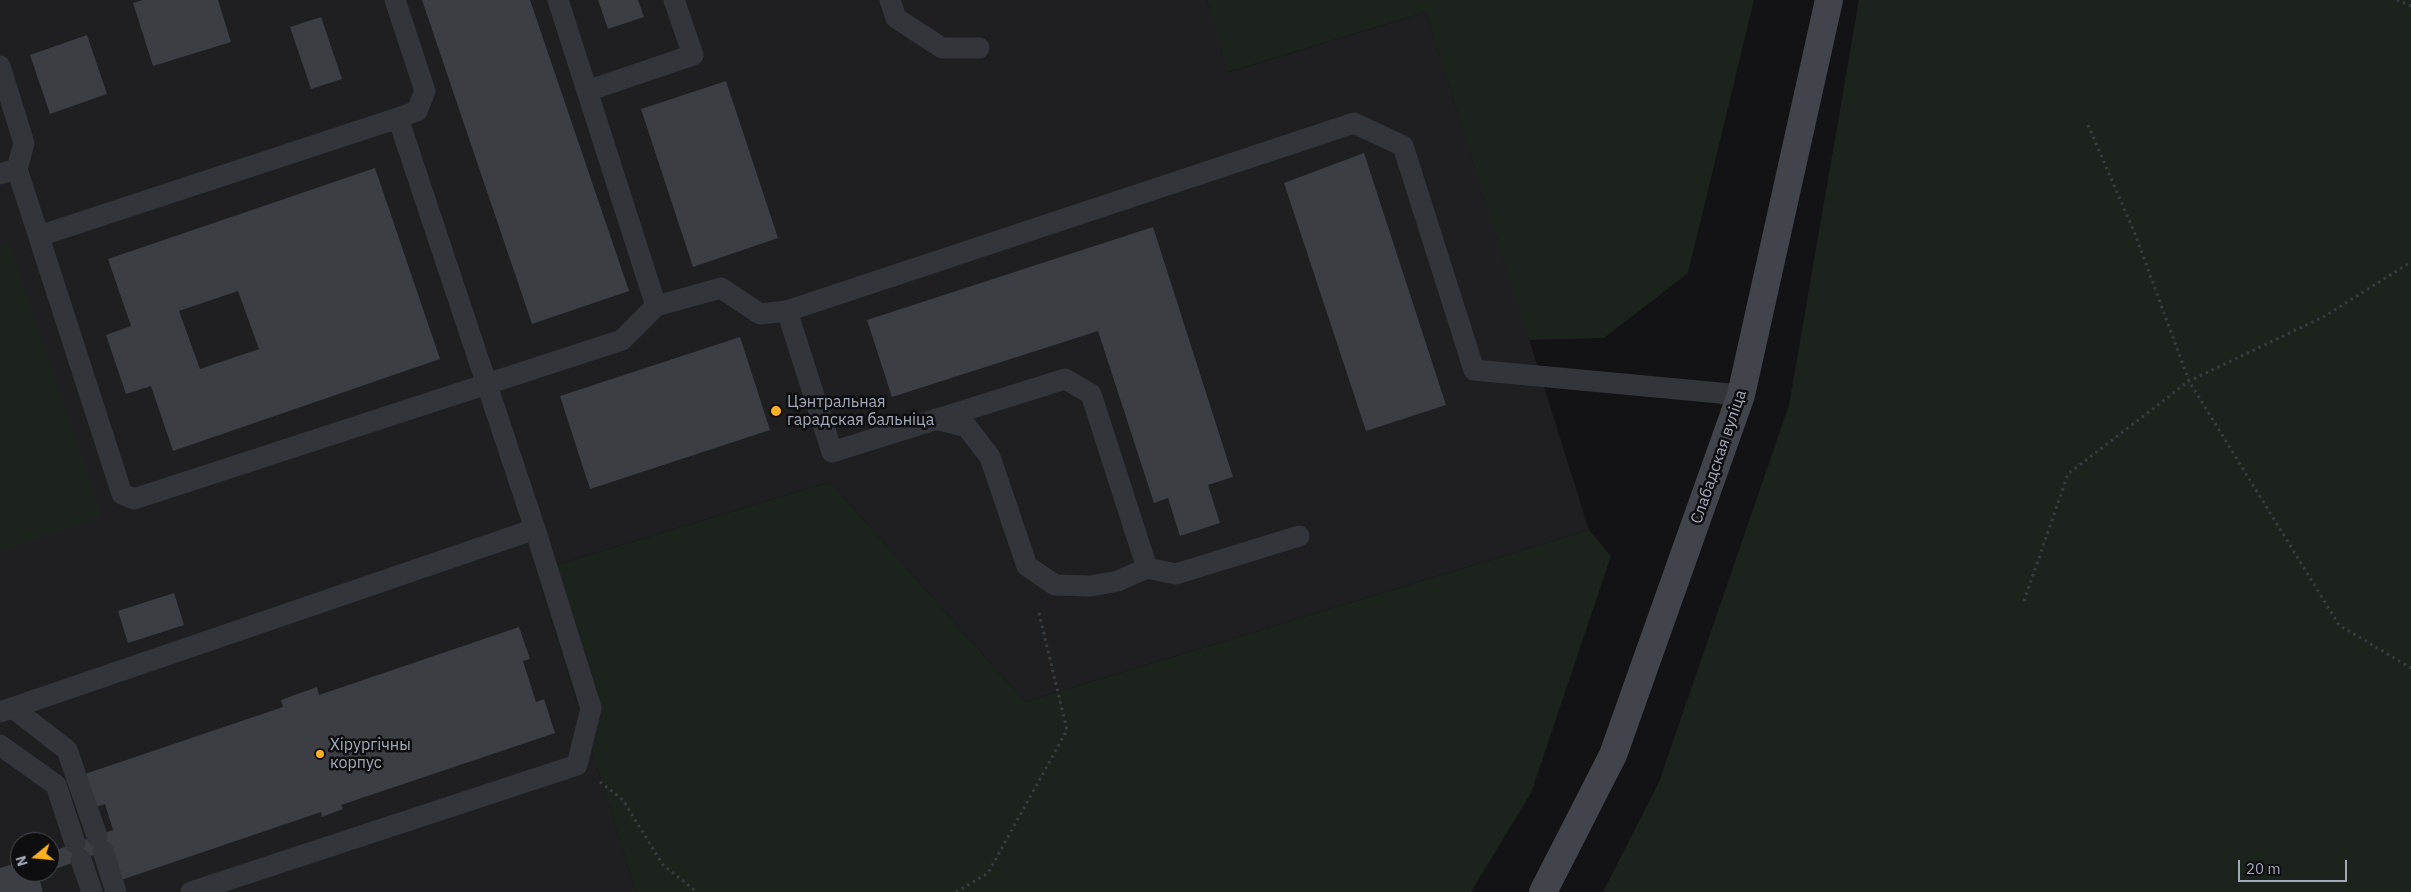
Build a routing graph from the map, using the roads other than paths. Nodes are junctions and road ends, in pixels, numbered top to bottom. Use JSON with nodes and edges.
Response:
{"nodes":[{"id":1,"x":395,"y":0,"type":"edge"},
{"id":2,"x":558,"y":0,"type":"edge"},
{"id":3,"x":674,"y":0,"type":"edge"},
{"id":4,"x":890,"y":0,"type":"edge"},
{"id":5,"x":1829,"y":0,"type":"edge"},
{"id":6,"x":979,"y":48,"type":"dead end"},
{"id":7,"x":0,"y":66,"type":"edge"},
{"id":8,"x":587,"y":91,"type":"junction"},
{"id":9,"x":398,"y":118,"type":"junction"},
{"id":10,"x":8,"y":172,"type":"edge"},
{"id":11,"x":39,"y":236,"type":"junction"},
{"id":12,"x":656,"y":306,"type":"junction"},
{"id":13,"x":787,"y":311,"type":"junction"},
{"id":14,"x":487,"y":384,"type":"junction"},
{"id":15,"x":1741,"y":395,"type":"junction"},
{"id":16,"x":936,"y":419,"type":"junction"},
{"id":17,"x":535,"y":529,"type":"junction"},
{"id":18,"x":1298,"y":536,"type":"dead end"},
{"id":19,"x":1147,"y":568,"type":"junction"},
{"id":20,"x":6,"y":710,"type":"edge"},
{"id":21,"x":0,"y":745,"type":"edge"},
{"id":22,"x":92,"y":892,"type":"edge"},
{"id":23,"x":116,"y":892,"type":"edge"},
{"id":24,"x":191,"y":892,"type":"edge"},
{"id":25,"x":1543,"y":892,"type":"edge"}],
"edges":[{"from":1,"to":9,"type":"lane"},
{"from":2,"to":8,"type":"lane"},
{"from":3,"to":8,"type":"lane"},
{"from":4,"to":6,"type":"lane"},
{"from":5,"to":15,"type":"street","name":"Слабадская вуліца"},
{"from":7,"to":10,"type":"lane"},
{"from":8,"to":12,"type":"lane"},
{"from":9,"to":11,"type":"lane"},
{"from":9,"to":14,"type":"lane"},
{"from":10,"to":11,"type":"lane"},
{"from":11,"to":14,"type":"lane"},
{"from":12,"to":13,"type":"lane"},
{"from":12,"to":14,"type":"lane"},
{"from":13,"to":15,"type":"lane"},
{"from":13,"to":16,"type":"lane"},
{"from":14,"to":17,"type":"lane"},
{"from":15,"to":25,"type":"street","name":"Слабадская вуліца"},
{"from":16,"to":19,"type":"lane"},
{"from":16,"to":19,"type":"lane"},
{"from":17,"to":20,"type":"lane"},
{"from":17,"to":24,"type":"lane"},
{"from":18,"to":19,"type":"lane"},
{"from":20,"to":23,"type":"lane"},
{"from":21,"to":22,"type":"lane"}]}
